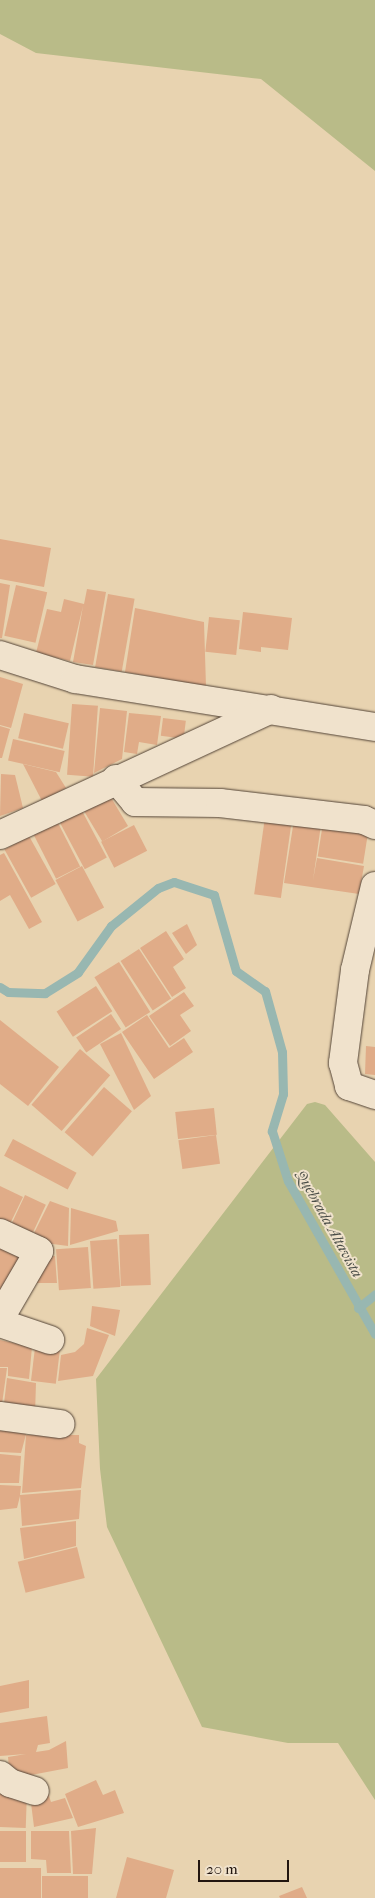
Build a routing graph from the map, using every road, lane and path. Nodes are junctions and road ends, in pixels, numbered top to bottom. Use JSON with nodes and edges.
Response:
{"nodes":[{"id":1,"x":0,"y":655,"type":"edge"},
{"id":2,"x":271,"y":709,"type":"junction"},
{"id":3,"x":375,"y":727,"type":"edge"},
{"id":4,"x":116,"y":779,"type":"junction"},
{"id":5,"x":375,"y":825,"type":"edge"},
{"id":6,"x":0,"y":835,"type":"edge"},
{"id":7,"x":375,"y":886,"type":"edge"},
{"id":8,"x":375,"y":1095,"type":"edge"},
{"id":9,"x":0,"y":1233,"type":"edge"},
{"id":10,"x":0,"y":1318,"type":"edge"},
{"id":11,"x":0,"y":1323,"type":"edge"},
{"id":12,"x":50,"y":1340,"type":"dead end"},
{"id":13,"x":0,"y":1416,"type":"edge"},
{"id":14,"x":60,"y":1424,"type":"dead end"},
{"id":15,"x":0,"y":1775,"type":"edge"},
{"id":16,"x":34,"y":1791,"type":"dead end"}],
"edges":[{"from":1,"to":2,"type":"street"},
{"from":2,"to":3,"type":"street"},
{"from":2,"to":4,"type":"street"},
{"from":4,"to":5,"type":"street"},
{"from":4,"to":6,"type":"street"},
{"from":7,"to":8,"type":"street"},
{"from":9,"to":10,"type":"street"},
{"from":11,"to":12,"type":"street"},
{"from":13,"to":14,"type":"street"},
{"from":15,"to":16,"type":"street"}]}
